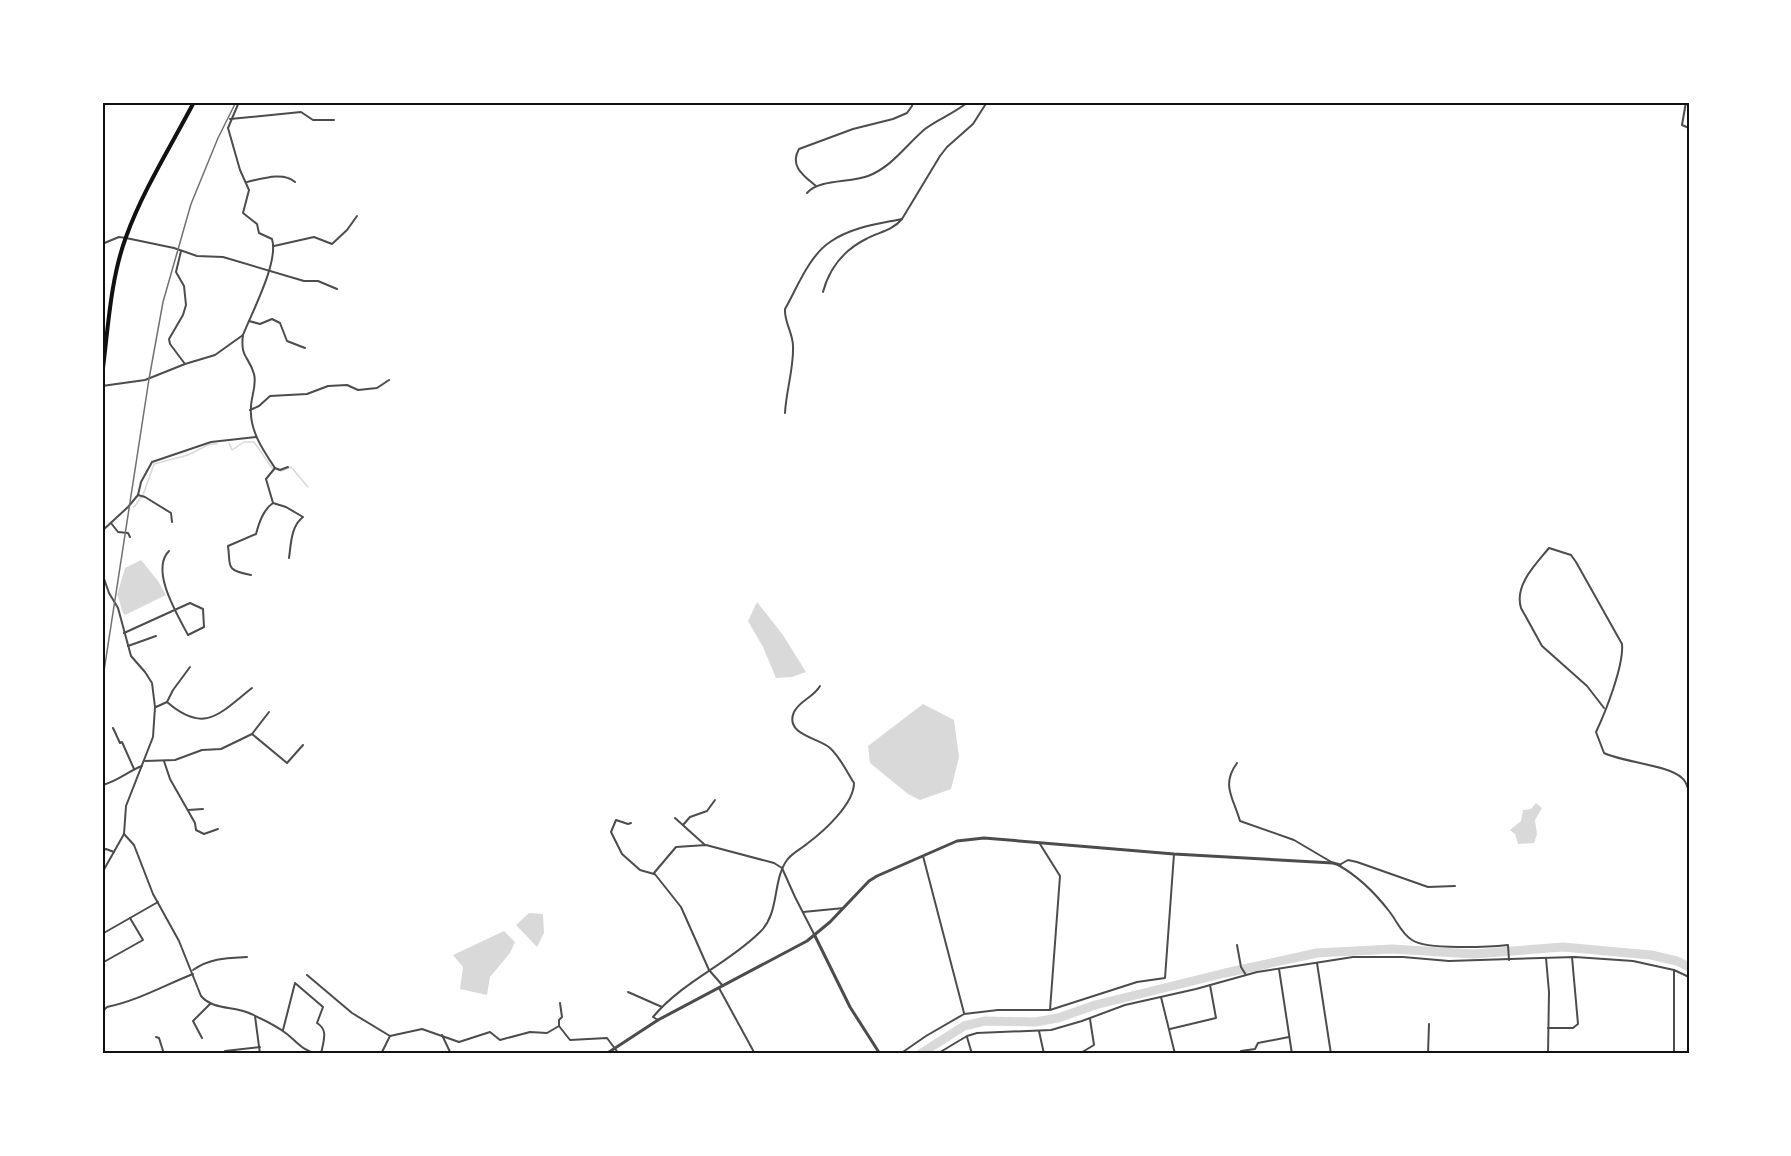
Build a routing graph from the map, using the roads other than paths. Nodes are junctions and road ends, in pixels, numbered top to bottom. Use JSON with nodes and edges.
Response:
{"nodes":[{"id":1,"x":194,"y":102,"type":"edge"},
{"id":2,"x":239,"y":102,"type":"edge"},
{"id":3,"x":913,"y":102,"type":"edge"},
{"id":4,"x":962,"y":102,"type":"edge"},
{"id":5,"x":968,"y":102,"type":"edge"},
{"id":6,"x":987,"y":102,"type":"edge"},
{"id":7,"x":1686,"y":102,"type":"edge"},
{"id":8,"x":963,"y":106,"type":"junction"},
{"id":9,"x":230,"y":120,"type":"junction"},
{"id":10,"x":334,"y":120,"type":"dead end"},
{"id":11,"x":1689,"y":128,"type":"edge"},
{"id":12,"x":247,"y":182,"type":"junction"},
{"id":13,"x":295,"y":182,"type":"dead end"},
{"id":14,"x":816,"y":186,"type":"junction"},
{"id":15,"x":807,"y":193,"type":"dead end"},
{"id":16,"x":357,"y":216,"type":"dead end"},
{"id":17,"x":902,"y":219,"type":"junction"},
{"id":18,"x":126,"y":238,"type":"junction"},
{"id":19,"x":102,"y":244,"type":"edge"},
{"id":20,"x":274,"y":246,"type":"junction"},
{"id":21,"x":181,"y":250,"type":"junction"},
{"id":22,"x":268,"y":271,"type":"junction"},
{"id":23,"x":337,"y":289,"type":"dead end"},
{"id":24,"x":823,"y":292,"type":"dead end"},
{"id":25,"x":248,"y":321,"type":"junction"},
{"id":26,"x":243,"y":335,"type":"junction"},
{"id":27,"x":305,"y":348,"type":"dead end"},
{"id":28,"x":185,"y":364,"type":"junction"},
{"id":29,"x":102,"y":376,"type":"edge"},
{"id":30,"x":389,"y":381,"type":"dead end"},
{"id":31,"x":102,"y":386,"type":"edge"},
{"id":32,"x":250,"y":410,"type":"junction"},
{"id":33,"x":785,"y":413,"type":"dead end"},
{"id":34,"x":256,"y":437,"type":"junction"},
{"id":35,"x":288,"y":467,"type":"dead end"},
{"id":36,"x":275,"y":468,"type":"junction"},
{"id":37,"x":138,"y":495,"type":"junction"},
{"id":38,"x":273,"y":503,"type":"junction"},
{"id":39,"x":172,"y":522,"type":"dead end"},
{"id":40,"x":111,"y":523,"type":"junction"},
{"id":41,"x":102,"y":531,"type":"edge"},
{"id":42,"x":130,"y":537,"type":"dead end"},
{"id":43,"x":169,"y":550,"type":"dead end"},
{"id":44,"x":289,"y":558,"type":"dead end"},
{"id":45,"x":102,"y":573,"type":"edge"},
{"id":46,"x":250,"y":576,"type":"dead end"},
{"id":47,"x":175,"y":610,"type":"junction"},
{"id":48,"x":124,"y":633,"type":"junction"},
{"id":49,"x":156,"y":636,"type":"dead end"},
{"id":50,"x":128,"y":646,"type":"junction"},
{"id":51,"x":190,"y":667,"type":"dead end"},
{"id":52,"x":820,"y":686,"type":"dead end"},
{"id":53,"x":252,"y":688,"type":"dead end"},
{"id":54,"x":167,"y":702,"type":"junction"},
{"id":55,"x":155,"y":707,"type":"junction"},
{"id":56,"x":1605,"y":708,"type":"junction"},
{"id":57,"x":269,"y":712,"type":"dead end"},
{"id":58,"x":113,"y":728,"type":"dead end"},
{"id":59,"x":252,"y":734,"type":"junction"},
{"id":60,"x":303,"y":745,"type":"dead end"},
{"id":61,"x":145,"y":761,"type":"junction"},
{"id":62,"x":164,"y":761,"type":"junction"},
{"id":63,"x":1237,"y":764,"type":"dead end"},
{"id":64,"x":142,"y":766,"type":"junction"},
{"id":65,"x":134,"y":769,"type":"junction"},
{"id":66,"x":102,"y":785,"type":"edge"},
{"id":67,"x":1689,"y":791,"type":"edge"},
{"id":68,"x":715,"y":800,"type":"dead end"},
{"id":69,"x":203,"y":809,"type":"dead end"},
{"id":70,"x":188,"y":810,"type":"junction"},
{"id":71,"x":675,"y":818,"type":"dead end"},
{"id":72,"x":631,"y":823,"type":"dead end"},
{"id":73,"x":683,"y":825,"type":"junction"},
{"id":74,"x":218,"y":829,"type":"dead end"},
{"id":75,"x":124,"y":834,"type":"junction"},
{"id":76,"x":1040,"y":844,"type":"junction"},
{"id":77,"x":705,"y":845,"type":"junction"},
{"id":78,"x":102,"y":850,"type":"edge"},
{"id":79,"x":114,"y":852,"type":"junction"},
{"id":80,"x":1174,"y":854,"type":"junction"},
{"id":81,"x":923,"y":856,"type":"junction"},
{"id":82,"x":1334,"y":863,"type":"junction"},
{"id":83,"x":1340,"y":865,"type":"joint"},
{"id":84,"x":782,"y":868,"type":"junction"},
{"id":85,"x":102,"y":873,"type":"edge"},
{"id":86,"x":654,"y":874,"type":"junction"},
{"id":87,"x":1455,"y":886,"type":"dead end"},
{"id":88,"x":158,"y":902,"type":"junction"},
{"id":89,"x":844,"y":908,"type":"junction"},
{"id":90,"x":803,"y":912,"type":"junction"},
{"id":91,"x":130,"y":918,"type":"junction"},
{"id":92,"x":102,"y":934,"type":"edge"},
{"id":93,"x":815,"y":936,"type":"junction"},
{"id":94,"x":1237,"y":945,"type":"dead end"},
{"id":95,"x":247,"y":957,"type":"dead end"},
{"id":96,"x":1546,"y":957,"type":"junction"},
{"id":97,"x":1572,"y":957,"type":"junction"},
{"id":98,"x":1509,"y":958,"type":"junction"},
{"id":99,"x":102,"y":963,"type":"edge"},
{"id":100,"x":1317,"y":963,"type":"junction"},
{"id":101,"x":1279,"y":969,"type":"junction"},
{"id":102,"x":709,"y":970,"type":"junction"},
{"id":103,"x":1674,"y":970,"type":"junction"},
{"id":104,"x":193,"y":972,"type":"junction"},
{"id":105,"x":307,"y":975,"type":"dead end"},
{"id":106,"x":1246,"y":975,"type":"junction"},
{"id":107,"x":1689,"y":977,"type":"edge"},
{"id":108,"x":1210,"y":985,"type":"junction"},
{"id":109,"x":721,"y":987,"type":"junction"},
{"id":110,"x":628,"y":992,"type":"dead end"},
{"id":111,"x":1161,"y":997,"type":"junction"},
{"id":112,"x":560,"y":1003,"type":"dead end"},
{"id":113,"x":210,"y":1004,"type":"junction"},
{"id":114,"x":662,"y":1007,"type":"junction"},
{"id":115,"x":1050,"y":1011,"type":"junction"},
{"id":116,"x":964,"y":1014,"type":"junction"},
{"id":117,"x":255,"y":1016,"type":"junction"},
{"id":118,"x":1090,"y":1018,"type":"junction"},
{"id":119,"x":658,"y":1020,"type":"junction"},
{"id":120,"x":1429,"y":1024,"type":"dead end"},
{"id":121,"x":559,"y":1026,"type":"junction"},
{"id":122,"x":1548,"y":1028,"type":"junction"},
{"id":123,"x":102,"y":1029,"type":"edge"},
{"id":124,"x":1170,"y":1029,"type":"junction"},
{"id":125,"x":1039,"y":1030,"type":"junction"},
{"id":126,"x":283,"y":1031,"type":"junction"},
{"id":127,"x":442,"y":1035,"type":"junction"},
{"id":128,"x":390,"y":1036,"type":"junction"},
{"id":129,"x":967,"y":1036,"type":"junction"},
{"id":130,"x":156,"y":1037,"type":"dead end"},
{"id":131,"x":1289,"y":1037,"type":"junction"},
{"id":132,"x":202,"y":1038,"type":"dead end"},
{"id":133,"x":260,"y":1047,"type":"junction"},
{"id":134,"x":615,"y":1047,"type":"junction"},
{"id":135,"x":225,"y":1051,"type":"dead end"},
{"id":136,"x":1241,"y":1051,"type":"dead end"},
{"id":137,"x":164,"y":1054,"type":"edge"},
{"id":138,"x":260,"y":1054,"type":"edge"},
{"id":139,"x":319,"y":1054,"type":"edge"},
{"id":140,"x":381,"y":1054,"type":"edge"},
{"id":141,"x":451,"y":1054,"type":"edge"},
{"id":142,"x":606,"y":1054,"type":"edge"},
{"id":143,"x":619,"y":1054,"type":"edge"},
{"id":144,"x":755,"y":1054,"type":"edge"},
{"id":145,"x":880,"y":1054,"type":"edge"},
{"id":146,"x":900,"y":1054,"type":"edge"},
{"id":147,"x":937,"y":1054,"type":"edge"},
{"id":148,"x":972,"y":1054,"type":"edge"},
{"id":149,"x":1044,"y":1054,"type":"edge"},
{"id":150,"x":1079,"y":1054,"type":"edge"},
{"id":151,"x":1175,"y":1054,"type":"edge"},
{"id":152,"x":1292,"y":1054,"type":"edge"},
{"id":153,"x":1330,"y":1054,"type":"edge"},
{"id":154,"x":1428,"y":1054,"type":"edge"},
{"id":155,"x":1548,"y":1054,"type":"edge"},
{"id":156,"x":1674,"y":1054,"type":"edge"}],
"edges":[{"from":1,"to":18,"type":"highway"},
{"from":2,"to":9,"type":"street"},
{"from":3,"to":14,"type":"street"},
{"from":4,"to":8,"type":"street"},
{"from":5,"to":8,"type":"street"},
{"from":6,"to":17,"type":"street"},
{"from":7,"to":11,"type":"street"},
{"from":8,"to":14,"type":"street"},
{"from":9,"to":10,"type":"street"},
{"from":9,"to":12,"type":"street"},
{"from":12,"to":13,"type":"street"},
{"from":12,"to":20,"type":"street"},
{"from":14,"to":15,"type":"street"},
{"from":16,"to":20,"type":"street"},
{"from":17,"to":24,"type":"street"},
{"from":17,"to":33,"type":"street"},
{"from":18,"to":19,"type":"street"},
{"from":18,"to":21,"type":"street"},
{"from":18,"to":29,"type":"highway"},
{"from":20,"to":22,"type":"street"},
{"from":21,"to":22,"type":"street"},
{"from":21,"to":28,"type":"street"},
{"from":22,"to":23,"type":"street"},
{"from":22,"to":25,"type":"street"},
{"from":25,"to":26,"type":"street"},
{"from":25,"to":27,"type":"street"},
{"from":26,"to":28,"type":"street"},
{"from":26,"to":32,"type":"street"},
{"from":28,"to":31,"type":"street"},
{"from":30,"to":32,"type":"street"},
{"from":32,"to":34,"type":"street"},
{"from":34,"to":36,"type":"street"},
{"from":34,"to":37,"type":"street"},
{"from":35,"to":36,"type":"street"},
{"from":36,"to":38,"type":"street"},
{"from":37,"to":39,"type":"street"},
{"from":37,"to":40,"type":"street"},
{"from":38,"to":44,"type":"street"},
{"from":38,"to":46,"type":"street"},
{"from":40,"to":41,"type":"street"},
{"from":40,"to":42,"type":"street"},
{"from":43,"to":47,"type":"street"},
{"from":45,"to":48,"type":"street"},
{"from":47,"to":47,"type":"street"},
{"from":47,"to":48,"type":"street"},
{"from":48,"to":50,"type":"street"},
{"from":49,"to":50,"type":"street"},
{"from":50,"to":55,"type":"street"},
{"from":51,"to":54,"type":"street"},
{"from":52,"to":84,"type":"street"},
{"from":53,"to":54,"type":"street"},
{"from":54,"to":55,"type":"street"},
{"from":55,"to":61,"type":"street"},
{"from":56,"to":56,"type":"street"},
{"from":56,"to":67,"type":"street"},
{"from":57,"to":59,"type":"street"},
{"from":58,"to":65,"type":"street"},
{"from":59,"to":60,"type":"street"},
{"from":59,"to":62,"type":"street"},
{"from":61,"to":62,"type":"street"},
{"from":61,"to":64,"type":"street"},
{"from":62,"to":70,"type":"street"},
{"from":63,"to":82,"type":"street"},
{"from":64,"to":65,"type":"street"},
{"from":64,"to":75,"type":"street"},
{"from":65,"to":66,"type":"street"},
{"from":68,"to":73,"type":"street"},
{"from":69,"to":70,"type":"street"},
{"from":70,"to":74,"type":"street"},
{"from":71,"to":73,"type":"street"},
{"from":72,"to":86,"type":"street"},
{"from":73,"to":77,"type":"street"},
{"from":75,"to":79,"type":"street"},
{"from":75,"to":88,"type":"street"},
{"from":76,"to":80,"type":"street"},
{"from":76,"to":81,"type":"street"},
{"from":76,"to":115,"type":"street"},
{"from":77,"to":84,"type":"street"},
{"from":77,"to":86,"type":"street"},
{"from":78,"to":79,"type":"street"},
{"from":79,"to":85,"type":"street"},
{"from":80,"to":82,"type":"street"},
{"from":80,"to":115,"type":"street"},
{"from":81,"to":89,"type":"street"},
{"from":81,"to":116,"type":"street"},
{"from":82,"to":83,"type":"street"},
{"from":82,"to":98,"type":"street"},
{"from":83,"to":87,"type":"street"},
{"from":84,"to":90,"type":"street"},
{"from":84,"to":102,"type":"street"},
{"from":86,"to":102,"type":"street"},
{"from":88,"to":91,"type":"street"},
{"from":88,"to":104,"type":"street"},
{"from":89,"to":90,"type":"street"},
{"from":89,"to":93,"type":"street"},
{"from":90,"to":93,"type":"street"},
{"from":91,"to":92,"type":"street"},
{"from":91,"to":99,"type":"street"},
{"from":93,"to":109,"type":"street"},
{"from":93,"to":145,"type":"street"},
{"from":94,"to":106,"type":"street"},
{"from":95,"to":104,"type":"street"},
{"from":96,"to":97,"type":"street"},
{"from":96,"to":98,"type":"street"},
{"from":96,"to":122,"type":"street"},
{"from":97,"to":103,"type":"street"},
{"from":97,"to":122,"type":"street"},
{"from":98,"to":100,"type":"street"},
{"from":100,"to":101,"type":"street"},
{"from":100,"to":153,"type":"street"},
{"from":101,"to":106,"type":"street"},
{"from":101,"to":131,"type":"street"},
{"from":102,"to":109,"type":"street"},
{"from":102,"to":114,"type":"street"},
{"from":103,"to":107,"type":"street"},
{"from":103,"to":156,"type":"street"},
{"from":104,"to":113,"type":"street"},
{"from":104,"to":123,"type":"street"},
{"from":105,"to":128,"type":"street"},
{"from":106,"to":108,"type":"street"},
{"from":108,"to":111,"type":"street"},
{"from":108,"to":124,"type":"street"},
{"from":109,"to":119,"type":"street"},
{"from":109,"to":144,"type":"street"},
{"from":110,"to":114,"type":"street"},
{"from":111,"to":118,"type":"street"},
{"from":111,"to":124,"type":"street"},
{"from":112,"to":121,"type":"street"},
{"from":113,"to":117,"type":"street"},
{"from":113,"to":132,"type":"street"},
{"from":114,"to":119,"type":"street"},
{"from":115,"to":116,"type":"street"},
{"from":116,"to":146,"type":"street"},
{"from":117,"to":126,"type":"street"},
{"from":117,"to":133,"type":"street"},
{"from":118,"to":125,"type":"street"},
{"from":118,"to":150,"type":"street"},
{"from":119,"to":134,"type":"street"},
{"from":120,"to":154,"type":"street"},
{"from":121,"to":127,"type":"street"},
{"from":121,"to":134,"type":"street"},
{"from":122,"to":155,"type":"street"},
{"from":124,"to":151,"type":"street"},
{"from":125,"to":129,"type":"street"},
{"from":125,"to":149,"type":"street"},
{"from":126,"to":139,"type":"street"},
{"from":126,"to":139,"type":"street"},
{"from":127,"to":128,"type":"street"},
{"from":127,"to":141,"type":"street"},
{"from":128,"to":140,"type":"street"},
{"from":129,"to":147,"type":"street"},
{"from":129,"to":148,"type":"street"},
{"from":130,"to":137,"type":"street"},
{"from":131,"to":136,"type":"street"},
{"from":131,"to":152,"type":"street"},
{"from":133,"to":135,"type":"street"},
{"from":133,"to":138,"type":"street"},
{"from":134,"to":142,"type":"street"},
{"from":134,"to":143,"type":"street"}]}
